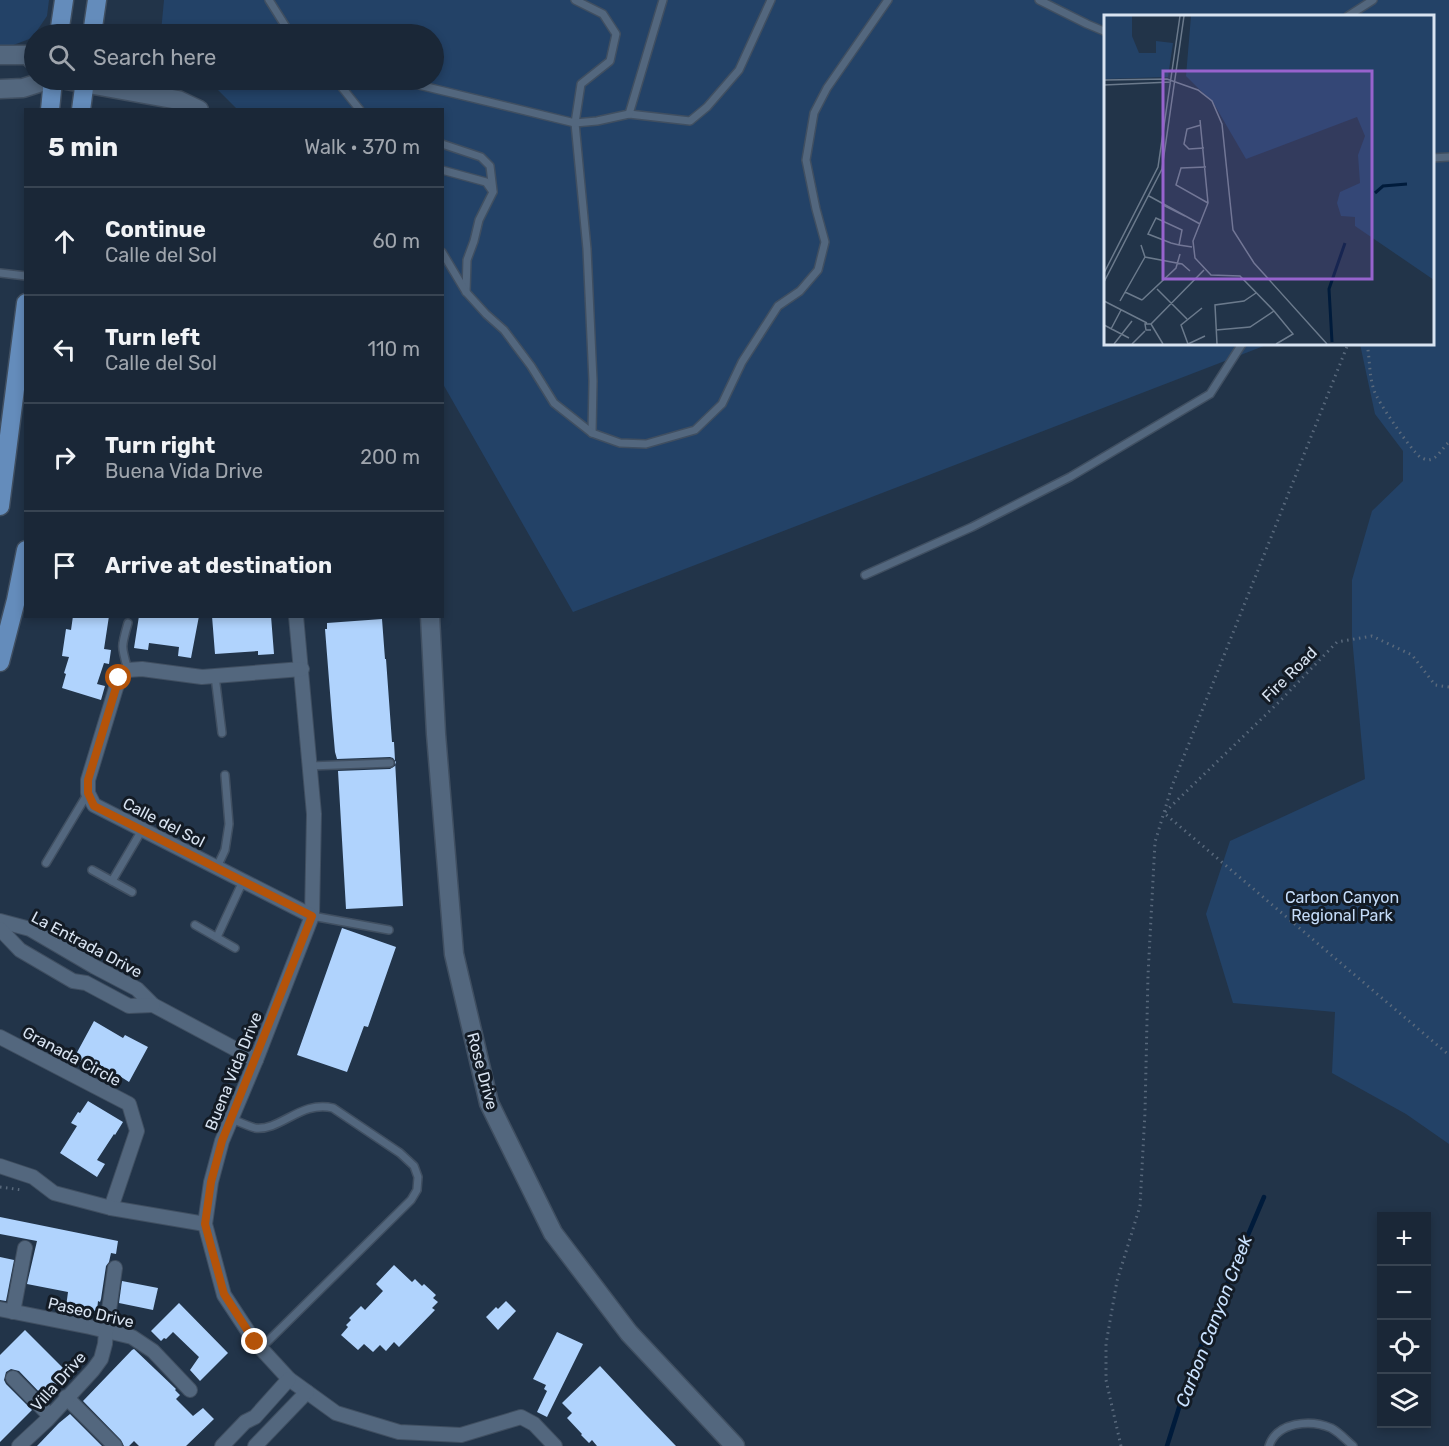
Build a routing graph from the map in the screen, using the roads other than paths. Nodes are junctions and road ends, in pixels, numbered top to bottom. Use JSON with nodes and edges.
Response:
{"nodes":[{"id":1,"x":63,"y":0,"type":"edge"},
{"id":2,"x":97,"y":0,"type":"edge"},
{"id":3,"x":269,"y":0,"type":"edge"},
{"id":4,"x":575,"y":0,"type":"edge"},
{"id":5,"x":663,"y":0,"type":"edge"},
{"id":6,"x":771,"y":0,"type":"edge"},
{"id":7,"x":888,"y":0,"type":"edge"},
{"id":8,"x":1039,"y":0,"type":"edge"},
{"id":9,"x":1373,"y":0,"type":"edge"},
{"id":10,"x":1350,"y":15,"type":"edge"},
{"id":11,"x":60,"y":24,"type":"edge"},
{"id":12,"x":93,"y":24,"type":"edge"},
{"id":13,"x":284,"y":24,"type":"edge"},
{"id":14,"x":1104,"y":31,"type":"edge"},
{"id":15,"x":0,"y":55,"type":"edge"},
{"id":16,"x":24,"y":55,"type":"edge"},
{"id":17,"x":24,"y":88,"type":"edge"},
{"id":18,"x":0,"y":89,"type":"edge"},
{"id":19,"x":52,"y":90,"type":"edge"},
{"id":20,"x":84,"y":90,"type":"edge"},
{"id":21,"x":129,"y":90,"type":"edge"},
{"id":22,"x":344,"y":90,"type":"edge"},
{"id":23,"x":439,"y":90,"type":"edge"},
{"id":24,"x":50,"y":108,"type":"edge"},
{"id":25,"x":81,"y":108,"type":"edge"},
{"id":26,"x":195,"y":108,"type":"edge"},
{"id":27,"x":358,"y":108,"type":"edge"},
{"id":28,"x":629,"y":114,"type":"junction"},
{"id":29,"x":575,"y":123,"type":"junction"},
{"id":30,"x":444,"y":145,"type":"edge"},
{"id":31,"x":444,"y":171,"type":"edge"},
{"id":32,"x":493,"y":192,"type":"junction"},
{"id":33,"x":444,"y":255,"type":"edge"},
{"id":34,"x":0,"y":273,"type":"edge"},
{"id":35,"x":24,"y":276,"type":"edge"},
{"id":36,"x":466,"y":292,"type":"junction"},
{"id":37,"x":24,"y":319,"type":"edge"},
{"id":38,"x":1241,"y":345,"type":"edge"},
{"id":39,"x":592,"y":433,"type":"junction"},
{"id":40,"x":0,"y":506,"type":"edge"},
{"id":41,"x":24,"y":560,"type":"edge"},
{"id":42,"x":865,"y":575,"type":"dead end"},
{"id":43,"x":296,"y":618,"type":"edge"},
{"id":44,"x":430,"y":618,"type":"edge"},
{"id":45,"x":128,"y":623,"type":"dead end"},
{"id":46,"x":0,"y":662,"type":"edge"},
{"id":47,"x":302,"y":669,"type":"junction"},
{"id":48,"x":128,"y":670,"type":"junction"},
{"id":49,"x":215,"y":676,"type":"junction"},
{"id":50,"x":222,"y":733,"type":"dead end"},
{"id":51,"x":390,"y":763,"type":"dead end"},
{"id":52,"x":310,"y":766,"type":"junction"},
{"id":53,"x":225,"y":775,"type":"dead end"},
{"id":54,"x":88,"y":793,"type":"junction"},
{"id":55,"x":142,"y":830,"type":"junction"},
{"id":56,"x":46,"y":863,"type":"dead end"},
{"id":57,"x":217,"y":867,"type":"junction"},
{"id":58,"x":92,"y":870,"type":"dead end"},
{"id":59,"x":243,"y":881,"type":"junction"},
{"id":60,"x":112,"y":882,"type":"junction"},
{"id":61,"x":132,"y":892,"type":"dead end"},
{"id":62,"x":312,"y":916,"type":"junction"},
{"id":63,"x":0,"y":921,"type":"edge"},
{"id":64,"x":195,"y":925,"type":"dead end"},
{"id":65,"x":0,"y":929,"type":"edge"},
{"id":66,"x":389,"y":930,"type":"dead end"},
{"id":67,"x":217,"y":937,"type":"junction"},
{"id":68,"x":235,"y":948,"type":"dead end"},
{"id":69,"x":153,"y":1005,"type":"junction"},
{"id":70,"x":0,"y":1036,"type":"edge"},
{"id":71,"x":256,"y":1060,"type":"junction"},
{"id":72,"x":232,"y":1119,"type":"junction"},
{"id":73,"x":0,"y":1166,"type":"edge"},
{"id":74,"x":111,"y":1208,"type":"junction"},
{"id":75,"x":205,"y":1224,"type":"junction"},
{"id":76,"x":25,"y":1248,"type":"dead end"},
{"id":77,"x":115,"y":1268,"type":"dead end"},
{"id":78,"x":7,"y":1310,"type":"edge"},
{"id":79,"x":106,"y":1331,"type":"junction"},
{"id":80,"x":261,"y":1348,"type":"junction"},
{"id":81,"x":13,"y":1378,"type":"dead end"},
{"id":82,"x":289,"y":1379,"type":"junction"},
{"id":83,"x":190,"y":1390,"type":"dead end"},
{"id":84,"x":307,"y":1392,"type":"junction"},
{"id":85,"x":66,"y":1397,"type":"junction"},
{"id":86,"x":50,"y":1416,"type":"junction"},
{"id":87,"x":19,"y":1446,"type":"edge"},
{"id":88,"x":115,"y":1446,"type":"edge"},
{"id":89,"x":222,"y":1446,"type":"edge"},
{"id":90,"x":255,"y":1446,"type":"edge"},
{"id":91,"x":555,"y":1446,"type":"edge"},
{"id":92,"x":735,"y":1446,"type":"edge"},
{"id":93,"x":1269,"y":1446,"type":"edge"},
{"id":94,"x":1353,"y":1446,"type":"edge"}],
"edges":[{"from":1,"to":11,"type":"main road"},
{"from":2,"to":12,"type":"main road"},
{"from":3,"to":13,"type":"lane"},
{"from":4,"to":29,"type":"lane"},
{"from":5,"to":28,"type":"lane"},
{"from":6,"to":28,"type":"lane"},
{"from":7,"to":39,"type":"lane"},
{"from":8,"to":14,"type":"lane"},
{"from":9,"to":10,"type":"lane"},
{"from":15,"to":16,"type":"street"},
{"from":17,"to":18,"type":"street"},
{"from":19,"to":24,"type":"main road"},
{"from":20,"to":25,"type":"main road"},
{"from":21,"to":26,"type":"street"},
{"from":22,"to":27,"type":"lane"},
{"from":23,"to":29,"type":"lane"},
{"from":28,"to":29,"type":"lane"},
{"from":29,"to":39,"type":"lane"},
{"from":30,"to":32,"type":"lane"},
{"from":31,"to":32,"type":"lane"},
{"from":32,"to":36,"type":"lane"},
{"from":33,"to":36,"type":"lane"},
{"from":34,"to":35,"type":"lane"},
{"from":36,"to":39,"type":"lane"},
{"from":37,"to":40,"type":"main road"},
{"from":38,"to":42,"type":"lane"},
{"from":41,"to":46,"type":"main road"},
{"from":43,"to":47,"type":"street","name":"Buena Vida Drive"},
{"from":44,"to":92,"type":"street","name":"Rose Drive"},
{"from":45,"to":48,"type":"lane"},
{"from":47,"to":49,"type":"street"},
{"from":47,"to":52,"type":"street","name":"Buena Vida Drive"},
{"from":48,"to":49,"type":"street"},
{"from":48,"to":54,"type":"street"},
{"from":49,"to":50,"type":"lane"},
{"from":51,"to":52,"type":"lane"},
{"from":52,"to":62,"type":"street","name":"Buena Vida Drive"},
{"from":53,"to":57,"type":"lane"},
{"from":54,"to":55,"type":"street","name":"Calle del Sol"},
{"from":54,"to":56,"type":"lane"},
{"from":55,"to":57,"type":"street","name":"Calle del Sol"},
{"from":55,"to":60,"type":"lane"},
{"from":57,"to":59,"type":"street","name":"Calle del Sol"},
{"from":58,"to":60,"type":"lane"},
{"from":59,"to":62,"type":"street","name":"Calle del Sol"},
{"from":59,"to":67,"type":"lane"},
{"from":60,"to":61,"type":"lane"},
{"from":62,"to":66,"type":"lane"},
{"from":62,"to":71,"type":"street","name":"Buena Vida Drive"},
{"from":63,"to":69,"type":"street","name":"La Entrada Drive"},
{"from":64,"to":67,"type":"lane"},
{"from":65,"to":69,"type":"street","name":"La Entrada Drive"},
{"from":67,"to":68,"type":"lane"},
{"from":69,"to":71,"type":"street","name":"La Entrada Drive"},
{"from":70,"to":74,"type":"street","name":"Granada Circle"},
{"from":71,"to":72,"type":"street","name":"Buena Vida Drive"},
{"from":72,"to":75,"type":"street","name":"Buena Vida Drive"},
{"from":72,"to":80,"type":"lane"},
{"from":73,"to":74,"type":"street"},
{"from":74,"to":75,"type":"street"},
{"from":75,"to":80,"type":"street","name":"Buena Vida Drive"},
{"from":76,"to":78,"type":"street"},
{"from":77,"to":79,"type":"street","name":"Villa Drive"},
{"from":78,"to":79,"type":"street","name":"Paseo Drive"},
{"from":79,"to":83,"type":"street","name":"Paseo Drive"},
{"from":79,"to":85,"type":"street","name":"Villa Drive"},
{"from":80,"to":82,"type":"street","name":"Buena Vida Drive"},
{"from":81,"to":86,"type":"street"},
{"from":82,"to":84,"type":"street","name":"Buena Vida Drive"},
{"from":82,"to":89,"type":"street"},
{"from":84,"to":90,"type":"street"},
{"from":84,"to":91,"type":"street","name":"Buena Vida Drive"},
{"from":85,"to":86,"type":"street","name":"Villa Drive"},
{"from":85,"to":88,"type":"street"},
{"from":86,"to":87,"type":"street","name":"Villa Drive"},
{"from":93,"to":94,"type":"lane"}]}
